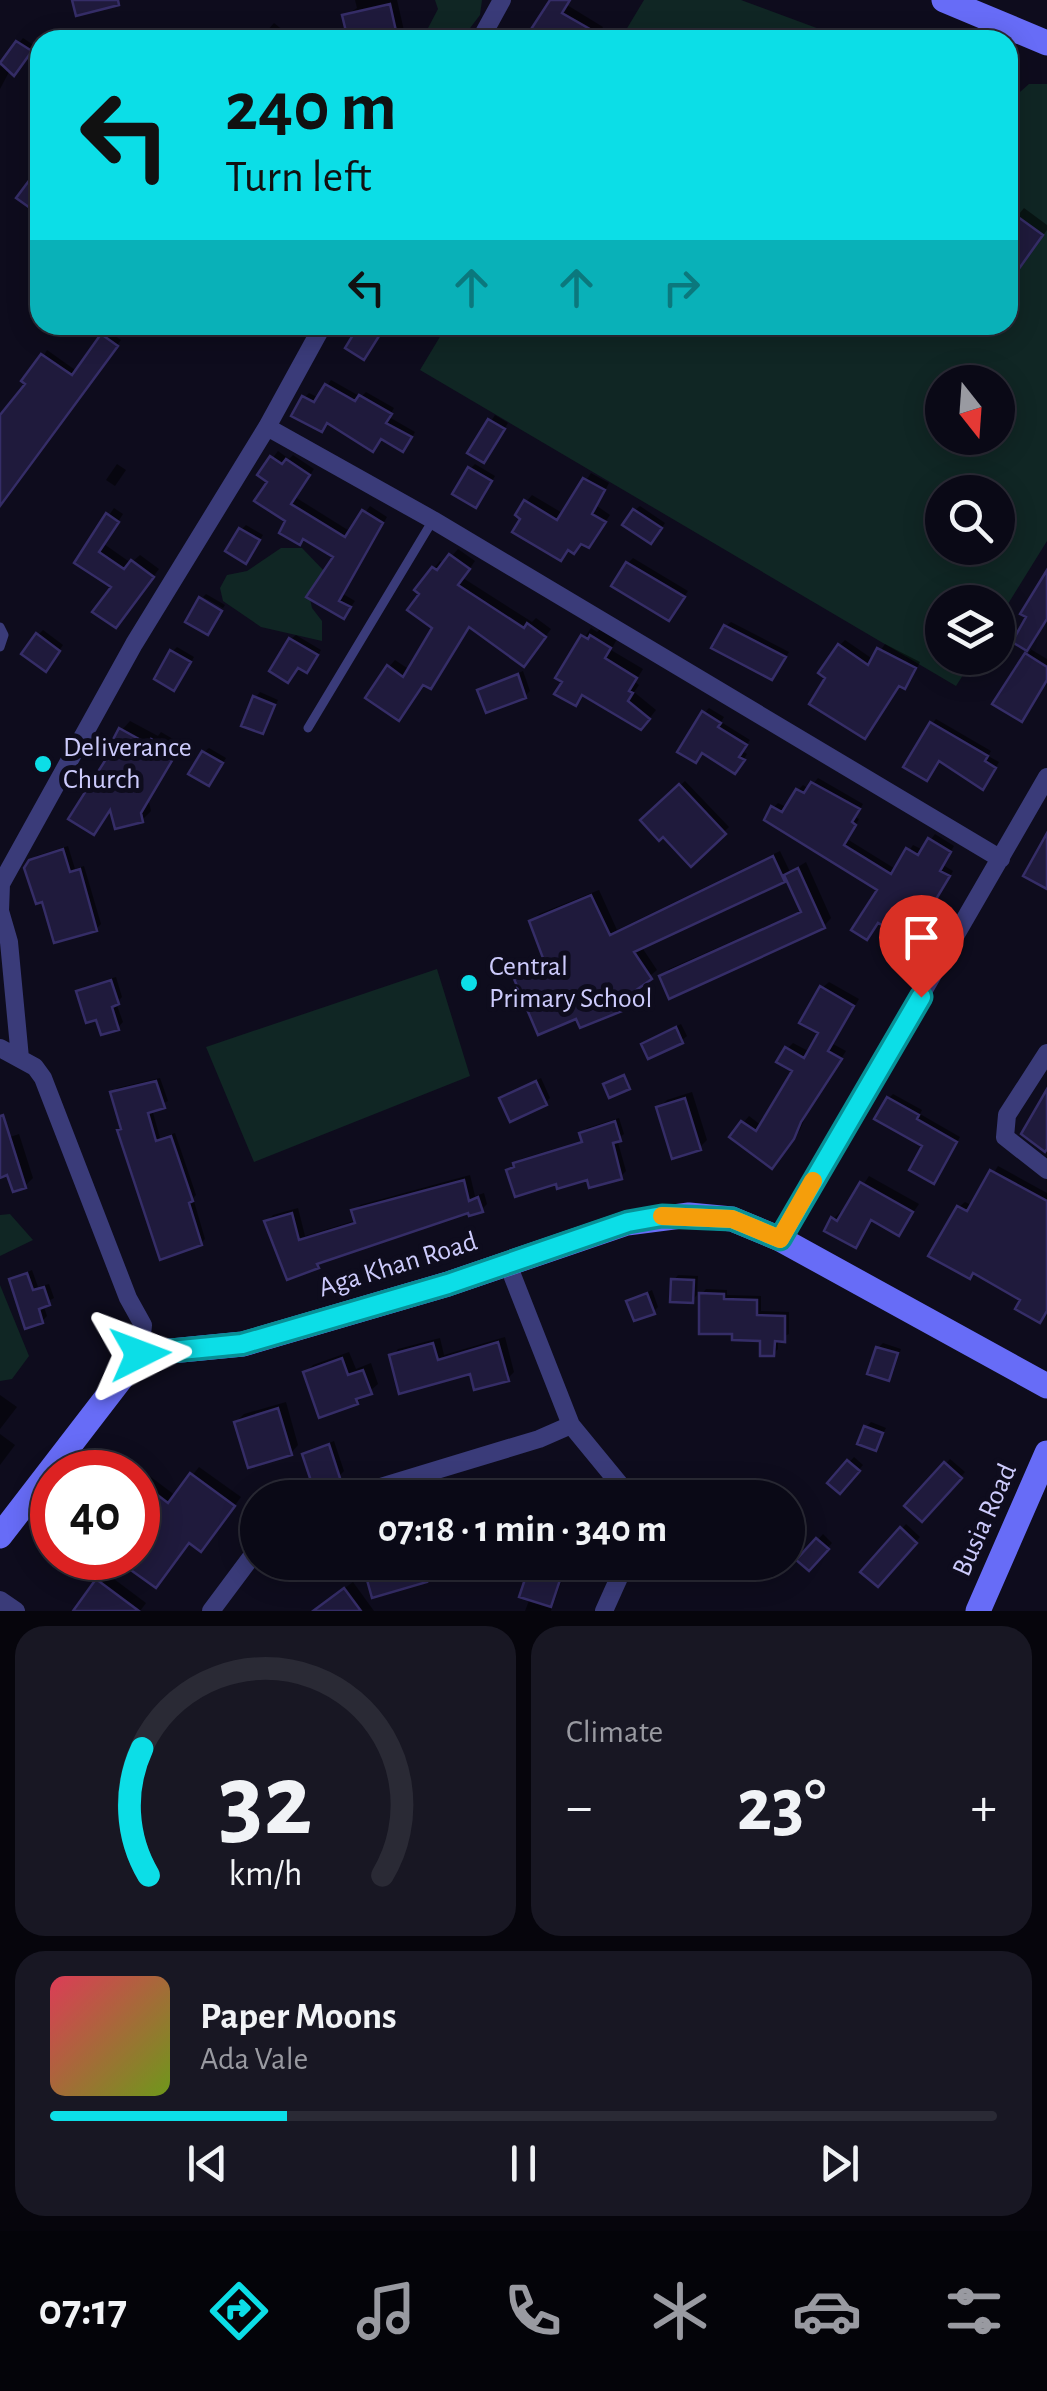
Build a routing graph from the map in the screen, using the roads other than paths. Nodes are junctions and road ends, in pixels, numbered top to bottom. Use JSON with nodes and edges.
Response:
{"nodes":[{"id":1,"x":502,"y":0,"type":"edge"},
{"id":2,"x":944,"y":0,"type":"edge"},
{"id":3,"x":486,"y":30,"type":"edge"},
{"id":4,"x":1014,"y":30,"type":"edge"},
{"id":5,"x":1018,"y":32,"type":"edge"},
{"id":6,"x":1047,"y":44,"type":"edge"},
{"id":7,"x":318,"y":335,"type":"edge"},
{"id":8,"x":267,"y":427,"type":"junction"},
{"id":9,"x":433,"y":520,"type":"junction"},
{"id":10,"x":0,"y":628,"type":"edge"},
{"id":11,"x":0,"y":647,"type":"edge"},
{"id":12,"x":308,"y":728,"type":"dead end"},
{"id":13,"x":1047,"y":776,"type":"edge"},
{"id":14,"x":1002,"y":859,"type":"junction"},
{"id":15,"x":0,"y":1048,"type":"edge"},
{"id":16,"x":1047,"y":1053,"type":"edge"},
{"id":17,"x":20,"y":1058,"type":"junction"},
{"id":18,"x":1047,"y":1170,"type":"edge"},
{"id":19,"x":780,"y":1239,"type":"junction"},
{"id":20,"x":507,"y":1262,"type":"junction"},
{"id":21,"x":140,"y":1354,"type":"junction"},
{"id":22,"x":1047,"y":1386,"type":"edge"},
{"id":23,"x":572,"y":1425,"type":"junction"},
{"id":24,"x":1047,"y":1453,"type":"edge"},
{"id":25,"x":403,"y":1480,"type":"edge"},
{"id":26,"x":615,"y":1480,"type":"edge"},
{"id":27,"x":0,"y":1536,"type":"edge"},
{"id":28,"x":240,"y":1572,"type":"edge"},
{"id":29,"x":618,"y":1580,"type":"edge"},
{"id":30,"x":0,"y":1600,"type":"edge"},
{"id":31,"x":16,"y":1611,"type":"edge"},
{"id":32,"x":211,"y":1611,"type":"edge"},
{"id":33,"x":604,"y":1611,"type":"edge"},
{"id":34,"x":978,"y":1611,"type":"edge"}],
"edges":[{"from":1,"to":3,"type":"street"},
{"from":2,"to":4,"type":"street"},
{"from":5,"to":6,"type":"street"},
{"from":7,"to":8,"type":"street"},
{"from":8,"to":9,"type":"street"},
{"from":8,"to":17,"type":"street"},
{"from":9,"to":12,"type":"lane"},
{"from":9,"to":14,"type":"street"},
{"from":10,"to":11,"type":"lane"},
{"from":13,"to":14,"type":"street"},
{"from":14,"to":19,"type":"street"},
{"from":15,"to":17,"type":"street"},
{"from":16,"to":18,"type":"street"},
{"from":17,"to":21,"type":"street"},
{"from":19,"to":20,"type":"street","name":"Aga Khan Road"},
{"from":19,"to":22,"type":"street","name":"Aga Khan Road"},
{"from":20,"to":21,"type":"street","name":"Aga Khan Road"},
{"from":20,"to":23,"type":"street"},
{"from":21,"to":27,"type":"street"},
{"from":23,"to":25,"type":"street"},
{"from":23,"to":26,"type":"street"},
{"from":24,"to":34,"type":"street","name":"Busia Road"},
{"from":28,"to":32,"type":"street"},
{"from":29,"to":33,"type":"street"},
{"from":30,"to":31,"type":"street"}]}
